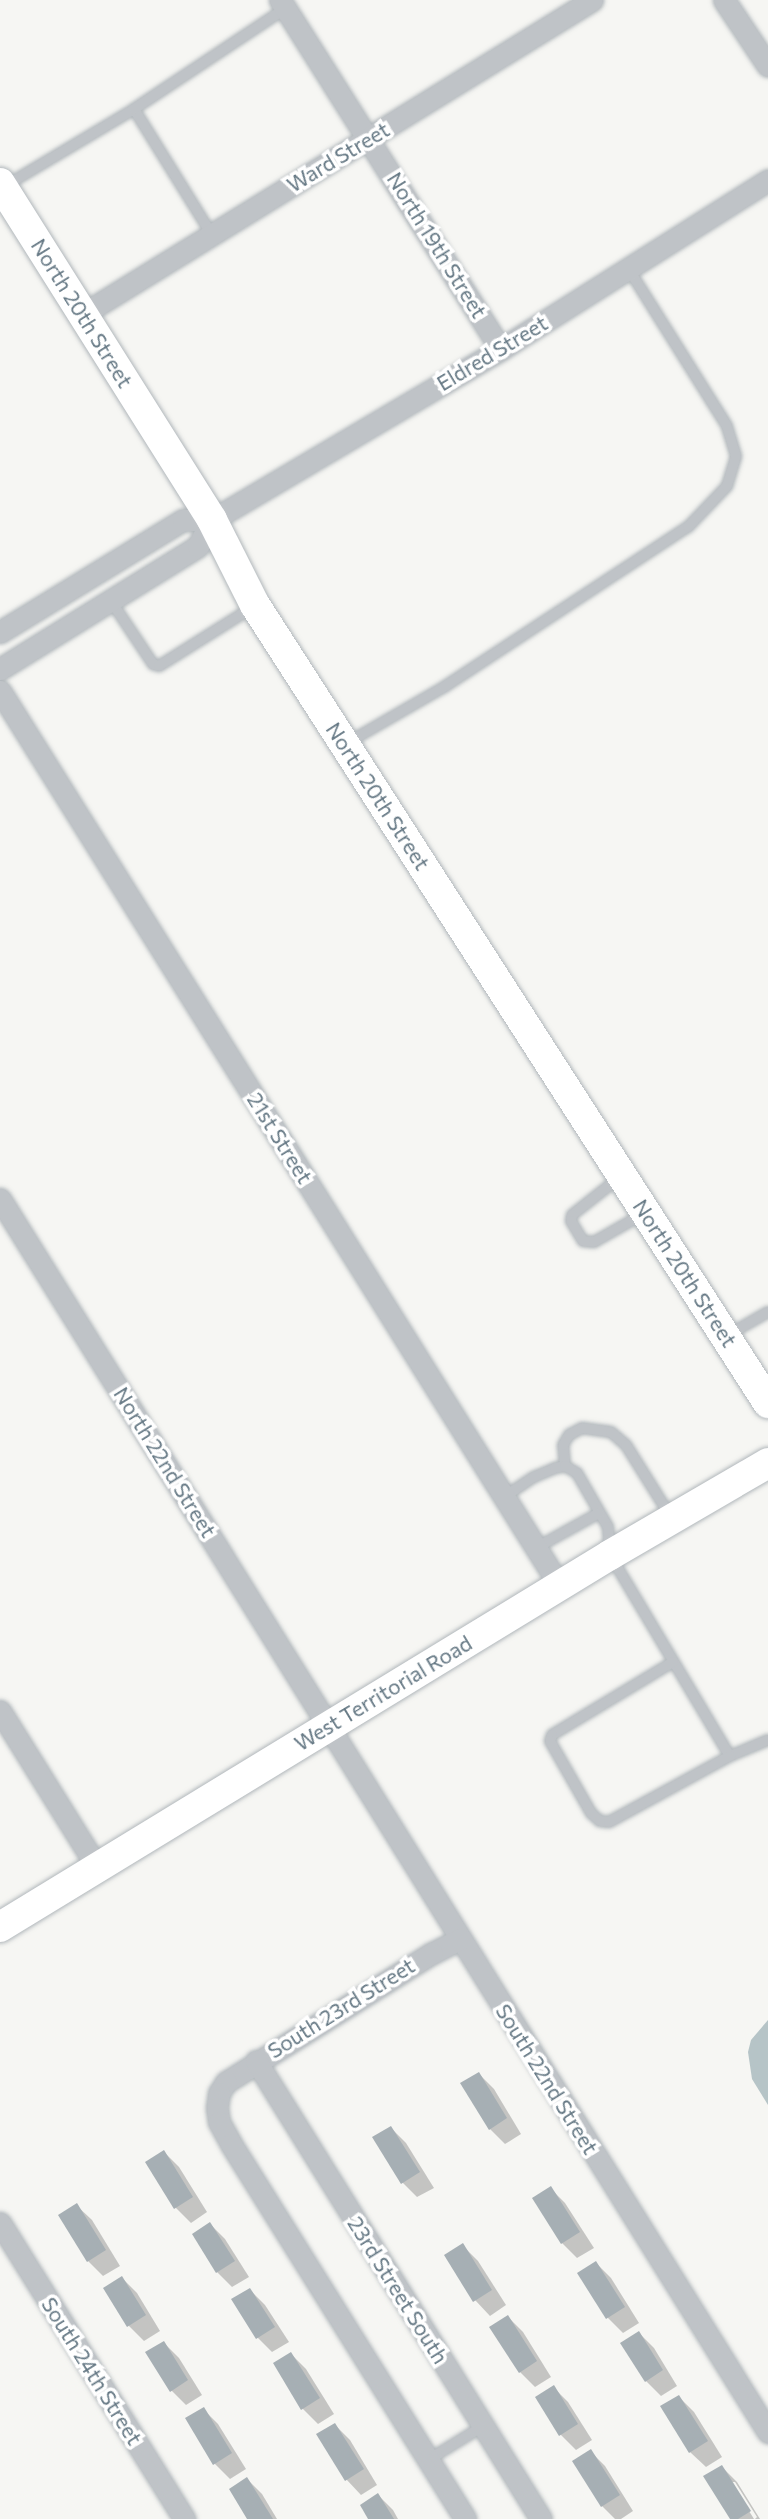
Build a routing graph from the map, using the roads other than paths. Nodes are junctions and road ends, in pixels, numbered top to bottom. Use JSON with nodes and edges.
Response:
{"nodes":[{"id":1,"x":592,"y":0,"type":"edge"},
{"id":2,"x":724,"y":0,"type":"edge"},
{"id":3,"x":283,"y":4,"type":"edge"},
{"id":4,"x":768,"y":66,"type":"edge"},
{"id":5,"x":134,"y":109,"type":"junction"},
{"id":6,"x":370,"y":137,"type":"junction"},
{"id":7,"x":768,"y":180,"type":"edge"},
{"id":8,"x":1,"y":185,"type":"edge"},
{"id":9,"x":211,"y":233,"type":"junction"},
{"id":10,"x":628,"y":268,"type":"junction"},
{"id":11,"x":83,"y":314,"type":"junction"},
{"id":12,"x":501,"y":349,"type":"junction"},
{"id":13,"x":212,"y":520,"type":"junction"},
{"id":14,"x":111,"y":601,"type":"junction"},
{"id":15,"x":255,"y":605,"type":"junction"},
{"id":16,"x":0,"y":632,"type":"edge"},
{"id":17,"x":0,"y":669,"type":"edge"},
{"id":18,"x":0,"y":691,"type":"edge"},
{"id":19,"x":345,"y":744,"type":"junction"},
{"id":20,"x":622,"y":1176,"type":"junction"},
{"id":21,"x":0,"y":1199,"type":"edge"},
{"id":22,"x":645,"y":1212,"type":"junction"},
{"id":23,"x":768,"y":1312,"type":"edge"},
{"id":24,"x":725,"y":1337,"type":"junction"},
{"id":25,"x":768,"y":1403,"type":"edge"},
{"id":26,"x":768,"y":1463,"type":"edge"},
{"id":27,"x":565,"y":1466,"type":"junction"},
{"id":28,"x":504,"y":1497,"type":"junction"},
{"id":29,"x":599,"y":1513,"type":"junction"},
{"id":30,"x":672,"y":1518,"type":"junction"},
{"id":31,"x":536,"y":1548,"type":"junction"},
{"id":32,"x":610,"y":1555,"type":"junction"},
{"id":33,"x":560,"y":1586,"type":"junction"},
{"id":34,"x":673,"y":1662,"type":"junction"},
{"id":35,"x":0,"y":1711,"type":"edge"},
{"id":36,"x":329,"y":1725,"type":"junction"},
{"id":37,"x":768,"y":1740,"type":"edge"},
{"id":38,"x":730,"y":1756,"type":"junction"},
{"id":39,"x":97,"y":1867,"type":"junction"},
{"id":40,"x":0,"y":1927,"type":"edge"},
{"id":41,"x":460,"y":1939,"type":"junction"},
{"id":42,"x":256,"y":2062,"type":"junction"},
{"id":43,"x":0,"y":2223,"type":"edge"},
{"id":44,"x":483,"y":2426,"type":"junction"},
{"id":45,"x":768,"y":2432,"type":"edge"},
{"id":46,"x":428,"y":2460,"type":"junction"},
{"id":47,"x":184,"y":2519,"type":"edge"},
{"id":48,"x":465,"y":2519,"type":"edge"},
{"id":49,"x":541,"y":2519,"type":"edge"}],
"edges":[{"from":1,"to":6,"type":"street","name":"Ward Street"},
{"from":2,"to":4,"type":"street"},
{"from":3,"to":5,"type":"lane"},
{"from":3,"to":6,"type":"street","name":"North 19th Street"},
{"from":5,"to":8,"type":"lane"},
{"from":5,"to":9,"type":"lane"},
{"from":6,"to":9,"type":"street","name":"Ward Street"},
{"from":6,"to":12,"type":"street","name":"North 19th Street"},
{"from":7,"to":10,"type":"street","name":"Eldred Street"},
{"from":8,"to":11,"type":"main road","name":"North 20th Street"},
{"from":9,"to":11,"type":"street","name":"Ward Street"},
{"from":10,"to":12,"type":"street","name":"Eldred Street"},
{"from":10,"to":19,"type":"lane"},
{"from":11,"to":13,"type":"main road","name":"North 20th Street"},
{"from":12,"to":13,"type":"street","name":"Eldred Street"},
{"from":13,"to":14,"type":"street"},
{"from":13,"to":15,"type":"main road","name":"North 20th Street"},
{"from":13,"to":16,"type":"street"},
{"from":14,"to":15,"type":"lane"},
{"from":14,"to":17,"type":"street"},
{"from":15,"to":19,"type":"main road","name":"North 20th Street"},
{"from":18,"to":28,"type":"street","name":"21st Street"},
{"from":19,"to":20,"type":"main road","name":"North 20th Street"},
{"from":20,"to":22,"type":"main road","name":"North 20th Street"},
{"from":20,"to":22,"type":"lane"},
{"from":21,"to":36,"type":"street","name":"North 22nd Street"},
{"from":22,"to":24,"type":"main road","name":"North 20th Street"},
{"from":23,"to":24,"type":"lane"},
{"from":24,"to":25,"type":"main road","name":"North 20th Street"},
{"from":26,"to":30,"type":"main road","name":"West Territorial Road"},
{"from":27,"to":28,"type":"lane"},
{"from":27,"to":29,"type":"lane"},
{"from":27,"to":30,"type":"lane"},
{"from":28,"to":31,"type":"street","name":"21st Street"},
{"from":29,"to":31,"type":"lane"},
{"from":29,"to":32,"type":"lane"},
{"from":30,"to":32,"type":"main road","name":"West Territorial Road"},
{"from":31,"to":33,"type":"street","name":"21st Street"},
{"from":32,"to":33,"type":"main road","name":"West Territorial Road"},
{"from":32,"to":34,"type":"lane"},
{"from":33,"to":36,"type":"main road","name":"West Territorial Road"},
{"from":34,"to":38,"type":"lane"},
{"from":34,"to":38,"type":"lane"},
{"from":35,"to":39,"type":"street"},
{"from":36,"to":39,"type":"main road","name":"West Territorial Road"},
{"from":36,"to":41,"type":"street","name":"South 22nd Street"},
{"from":37,"to":38,"type":"lane"},
{"from":39,"to":40,"type":"main road","name":"West Territorial Road"},
{"from":41,"to":42,"type":"street","name":"South 23rd Street"},
{"from":41,"to":45,"type":"street","name":"South 22nd Street"},
{"from":42,"to":44,"type":"street","name":"23rd Street South"},
{"from":42,"to":46,"type":"street","name":"South 23rd Street"},
{"from":43,"to":47,"type":"street","name":"South 24th Street"},
{"from":44,"to":46,"type":"lane"},
{"from":44,"to":49,"type":"street","name":"23rd Street South"},
{"from":46,"to":48,"type":"street"}]}
